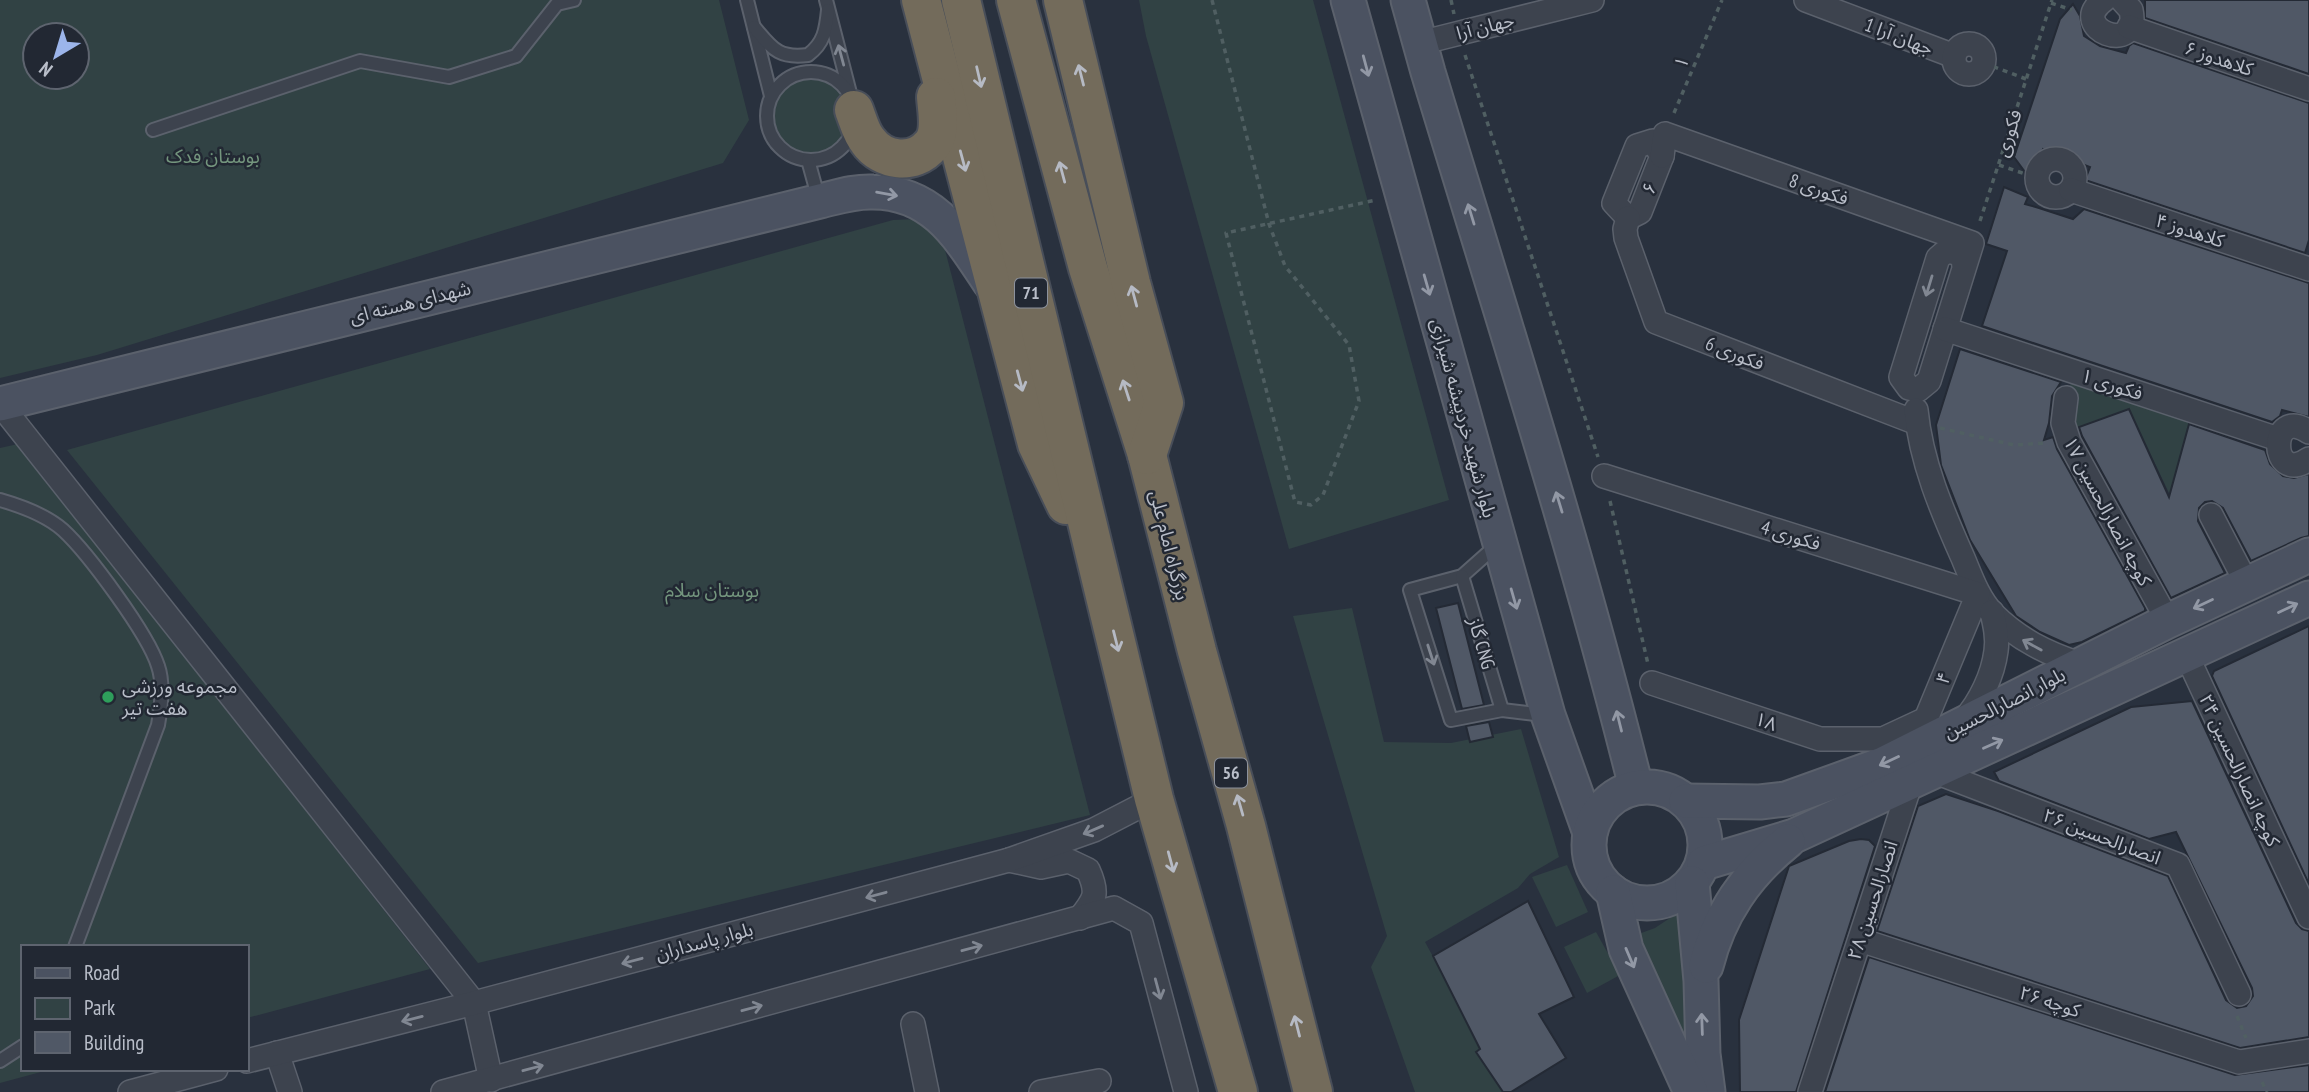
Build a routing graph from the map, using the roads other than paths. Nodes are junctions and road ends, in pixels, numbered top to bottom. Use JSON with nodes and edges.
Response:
{"nodes":[{"id":1,"x":574,"y":0,"type":"edge"},
{"id":2,"x":747,"y":0,"type":"edge"},
{"id":3,"x":961,"y":0,"type":"edge"},
{"id":4,"x":1016,"y":0,"type":"edge"},
{"id":5,"x":1063,"y":0,"type":"edge"},
{"id":6,"x":1348,"y":0,"type":"edge"},
{"id":7,"x":1408,"y":0,"type":"edge"},
{"id":8,"x":1592,"y":0,"type":"edge"},
{"id":9,"x":1805,"y":0,"type":"edge"},
{"id":10,"x":2104,"y":0,"type":"edge"},
{"id":11,"x":2122,"y":0,"type":"edge"},
{"id":12,"x":827,"y":5,"type":"edge"},
{"id":13,"x":925,"y":18,"type":"edge"},
{"id":14,"x":754,"y":27,"type":"junction"},
{"id":15,"x":2129,"y":27,"type":"junction"},
{"id":16,"x":1420,"y":43,"type":"junction"},
{"id":17,"x":1984,"y":63,"type":"road end"},
{"id":18,"x":2309,"y":89,"type":"edge"},
{"id":19,"x":771,"y":96,"type":"junction"},
{"id":20,"x":855,"y":110,"type":"junction"},
{"id":21,"x":153,"y":130,"type":"dead end"},
{"id":22,"x":1663,"y":145,"type":"joint"},
{"id":23,"x":808,"y":160,"type":"junction"},
{"id":24,"x":2036,"y":178,"type":"road end"},
{"id":25,"x":820,"y":201,"type":"junction"},
{"id":26,"x":1628,"y":218,"type":"joint"},
{"id":27,"x":1964,"y":267,"type":"junction"},
{"id":28,"x":2309,"y":269,"type":"edge"},
{"id":29,"x":997,"y":293,"type":"junction"},
{"id":30,"x":1945,"y":328,"type":"junction"},
{"id":31,"x":1913,"y":390,"type":"junction"},
{"id":32,"x":2066,"y":398,"type":"dead end"},
{"id":33,"x":0,"y":404,"type":"edge"},
{"id":34,"x":1917,"y":423,"type":"junction"},
{"id":35,"x":2309,"y":432,"type":"edge"},
{"id":36,"x":2278,"y":439,"type":"junction"},
{"id":37,"x":1147,"y":456,"type":"junction"},
{"id":38,"x":2309,"y":459,"type":"edge"},
{"id":39,"x":1604,"y":476,"type":"road end"},
{"id":40,"x":0,"y":500,"type":"edge"},
{"id":41,"x":2211,"y":515,"type":"dead end"},
{"id":42,"x":1498,"y":543,"type":"junction"},
{"id":43,"x":2309,"y":555,"type":"edge"},
{"id":44,"x":1100,"y":575,"type":"junction"},
{"id":45,"x":1462,"y":576,"type":"junction"},
{"id":46,"x":2247,"y":584,"type":"junction"},
{"id":47,"x":1978,"y":594,"type":"junction"},
{"id":48,"x":2309,"y":598,"type":"edge"},
{"id":49,"x":1992,"y":612,"type":"junction"},
{"id":50,"x":2168,"y":621,"type":"junction"},
{"id":51,"x":2187,"y":656,"type":"junction"},
{"id":52,"x":2080,"y":664,"type":"junction"},
{"id":53,"x":1653,"y":683,"type":"road end"},
{"id":54,"x":1502,"y":710,"type":"junction"},
{"id":55,"x":1548,"y":715,"type":"junction"},
{"id":56,"x":1960,"y":724,"type":"junction"},
{"id":57,"x":1883,"y":739,"type":"joint"},
{"id":58,"x":1922,"y":776,"type":"junction"},
{"id":59,"x":1636,"y":787,"type":"junction"},
{"id":60,"x":1154,"y":799,"type":"junction"},
{"id":61,"x":1686,"y":801,"type":"junction"},
{"id":62,"x":1590,"y":834,"type":"junction"},
{"id":63,"x":1794,"y":836,"type":"junction"},
{"id":64,"x":1009,"y":860,"type":"junction"},
{"id":65,"x":1698,"y":873,"type":"junction"},
{"id":66,"x":2301,"y":881,"type":"edge"},
{"id":67,"x":1613,"y":892,"type":"junction"},
{"id":68,"x":2309,"y":917,"type":"edge"},
{"id":69,"x":1080,"y":918,"type":"junction"},
{"id":70,"x":1860,"y":940,"type":"junction"},
{"id":71,"x":76,"y":945,"type":"edge"},
{"id":72,"x":1702,"y":981,"type":"junction"},
{"id":73,"x":2239,"y":994,"type":"road end"},
{"id":74,"x":474,"y":1003,"type":"junction"},
{"id":75,"x":913,"y":1024,"type":"dead end"},
{"id":76,"x":21,"y":1047,"type":"edge"},
{"id":77,"x":2309,"y":1051,"type":"edge"},
{"id":78,"x":277,"y":1053,"type":"junction"},
{"id":79,"x":0,"y":1061,"type":"edge"},
{"id":80,"x":248,"y":1061,"type":"edge"},
{"id":81,"x":209,"y":1071,"type":"edge"},
{"id":82,"x":491,"y":1080,"type":"junction"},
{"id":83,"x":1099,"y":1081,"type":"dead end"},
{"id":84,"x":130,"y":1092,"type":"edge"},
{"id":85,"x":290,"y":1092,"type":"edge"},
{"id":86,"x":443,"y":1092,"type":"edge"},
{"id":87,"x":928,"y":1092,"type":"edge"},
{"id":88,"x":1041,"y":1092,"type":"edge"},
{"id":89,"x":1186,"y":1092,"type":"edge"},
{"id":90,"x":1238,"y":1092,"type":"edge"},
{"id":91,"x":1313,"y":1092,"type":"edge"},
{"id":92,"x":1691,"y":1092,"type":"edge"},
{"id":93,"x":1708,"y":1092,"type":"edge"},
{"id":94,"x":1810,"y":1092,"type":"edge"}],
"edges":[{"from":1,"to":21,"type":"lane"},
{"from":2,"to":14,"type":"lane"},
{"from":3,"to":44,"type":"highway","number":"71","one_way":true},
{"from":37,"to":4,"type":"highway","name":"بزرگراه امام علی","one_way":true},
{"from":37,"to":5,"type":"highway","one_way":true},
{"from":6,"to":42,"type":"street","name":"بلوار شهید خردپیشه شیرازی","one_way":true},
{"from":7,"to":16,"type":"street"},
{"from":8,"to":16,"type":"street","name":"جهان آرا"},
{"from":9,"to":17,"type":"street","name":"جهان آرا 1"},
{"from":10,"to":15,"type":"street"},
{"from":11,"to":15,"type":"street"},
{"from":12,"to":14,"type":"lane"},
{"from":20,"to":12,"type":"lane","one_way":true},
{"from":13,"to":20,"type":"highway"},
{"from":13,"to":29,"type":"highway","one_way":true},
{"from":14,"to":19,"type":"lane"},
{"from":15,"to":18,"type":"street","name":"کلاهدوز ۶"},
{"from":59,"to":16,"type":"street","one_way":true},
{"from":19,"to":20,"type":"lane"},
{"from":19,"to":23,"type":"lane"},
{"from":20,"to":23,"type":"lane"},
{"from":22,"to":26,"type":"street","name":"۶"},
{"from":22,"to":27,"type":"street","name":"فکوری 8"},
{"from":23,"to":25,"type":"lane"},
{"from":24,"to":28,"type":"street","name":"کلاهدوز ۴"},
{"from":25,"to":29,"type":"street","name":"شهدای هسته ای","one_way":true},
{"from":25,"to":33,"type":"street","name":"شهدای هسته ای"},
{"from":26,"to":34,"type":"street","name":"فکوری 6"},
{"from":27,"to":30,"type":"street"},
{"from":27,"to":31,"type":"street","one_way":true},
{"from":29,"to":44,"type":"highway","one_way":true},
{"from":30,"to":31,"type":"street"},
{"from":30,"to":36,"type":"street","name":"فکوری ۱"},
{"from":31,"to":34,"type":"street"},
{"from":32,"to":50,"type":"street","name":"کوچه انصارالحسین ۱۷"},
{"from":33,"to":74,"type":"street"},
{"from":34,"to":47,"type":"street"},
{"from":35,"to":36,"type":"street"},
{"from":36,"to":38,"type":"street"},
{"from":91,"to":37,"type":"highway","name":"بزرگراه امام علی","number":"56","one_way":true},
{"from":39,"to":47,"type":"street","name":"فکوری 4"},
{"from":40,"to":71,"type":"lane"},
{"from":41,"to":46,"type":"street"},
{"from":42,"to":45,"type":"lane"},
{"from":42,"to":55,"type":"street","name":"بلوار شهید خردپیشه شیرازی","one_way":true},
{"from":43,"to":46,"type":"street","name":"بلوار انصارالحسین"},
{"from":44,"to":60,"type":"highway","one_way":true},
{"from":45,"to":54,"type":"lane","name":"گاز CNG"},
{"from":45,"to":54,"type":"lane","one_way":true},
{"from":46,"to":50,"type":"street","name":"بلوار انصارالحسین","one_way":true},
{"from":47,"to":49,"type":"street"},
{"from":47,"to":57,"type":"street","name":"۴"},
{"from":51,"to":48,"type":"street","name":"بلوار انصارالحسین","one_way":true},
{"from":52,"to":49,"type":"street","one_way":true},
{"from":49,"to":56,"type":"street"},
{"from":50,"to":52,"type":"street","name":"بلوار انصارالحسین"},
{"from":58,"to":51,"type":"street","name":"بلوار انصارالحسین","one_way":true},
{"from":51,"to":66,"type":"street","name":"کوچه انصارالحسین ۲۴"},
{"from":52,"to":56,"type":"street","name":"بلوار انصارالحسین"},
{"from":53,"to":57,"type":"street","name":"۱۸"},
{"from":54,"to":55,"type":"lane"},
{"from":55,"to":62,"type":"street","name":"بلوار شهید خردپیشه شیرازی"},
{"from":56,"to":61,"type":"street","name":"بلوار انصارالحسین","one_way":true},
{"from":58,"to":63,"type":"street","name":"بلوار انصارالحسین"},
{"from":58,"to":70,"type":"street","name":"انصارالحسین ۲۸"},
{"from":58,"to":73,"type":"street","name":"انصارالحسین ۲۶"},
{"from":59,"to":61,"type":"street"},
{"from":59,"to":62,"type":"street"},
{"from":60,"to":64,"type":"street","name":"بلوار پاسداران","one_way":true},
{"from":60,"to":90,"type":"highway","one_way":true},
{"from":61,"to":65,"type":"street"},
{"from":62,"to":67,"type":"street"},
{"from":63,"to":65,"type":"street","name":"بلوار انصارالحسین"},
{"from":63,"to":72,"type":"street"},
{"from":64,"to":69,"type":"street"},
{"from":64,"to":74,"type":"street","name":"بلوار پاسداران","one_way":true},
{"from":65,"to":67,"type":"street"},
{"from":65,"to":72,"type":"street"},
{"from":66,"to":68,"type":"street","name":"کوچه انصارالحسین ۲۴"},
{"from":67,"to":92,"type":"street","one_way":true},
{"from":82,"to":69,"type":"street","one_way":true},
{"from":69,"to":89,"type":"street","one_way":true},
{"from":70,"to":77,"type":"street","name":"کوچه ۲۶"},
{"from":70,"to":94,"type":"street","name":"انصارالحسین ۲۸"},
{"from":93,"to":72,"type":"street","one_way":true},
{"from":74,"to":78,"type":"street","name":"بلوار پاسداران","one_way":true},
{"from":74,"to":82,"type":"street"},
{"from":75,"to":87,"type":"street"},
{"from":76,"to":79,"type":"lane"},
{"from":78,"to":80,"type":"street","name":"بلوار پاسداران"},
{"from":78,"to":85,"type":"street"},
{"from":81,"to":84,"type":"street"},
{"from":82,"to":86,"type":"street"},
{"from":83,"to":88,"type":"street"}]}
